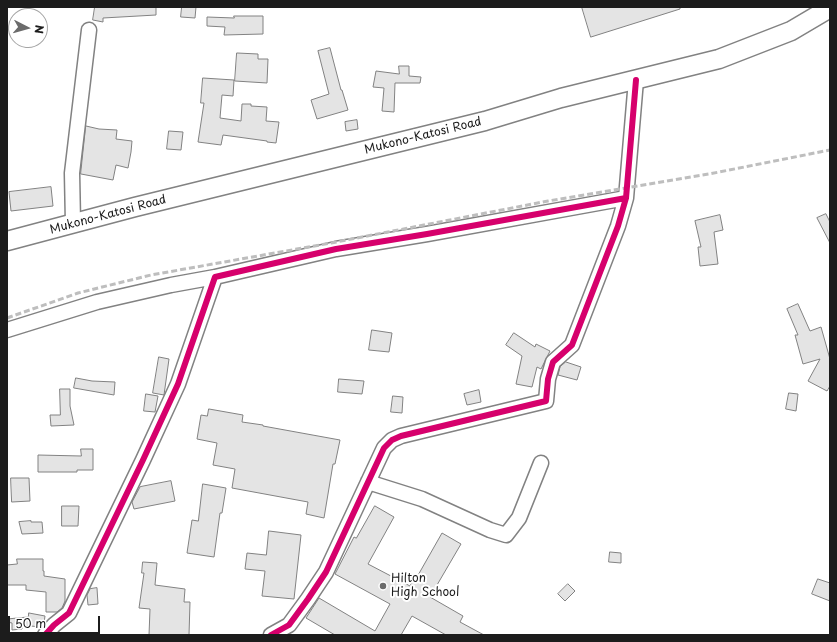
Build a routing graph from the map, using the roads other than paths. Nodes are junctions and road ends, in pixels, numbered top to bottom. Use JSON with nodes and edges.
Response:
{"nodes":[{"id":1,"x":830,"y":8,"type":"edge"},
{"id":2,"x":89,"y":30,"type":"dead end"},
{"id":3,"x":636,"y":80,"type":"junction"},
{"id":4,"x":626,"y":198,"type":"junction"},
{"id":5,"x":73,"y":223,"type":"junction"},
{"id":6,"x":7,"y":241,"type":"edge"},
{"id":7,"x":216,"y":277,"type":"junction"},
{"id":8,"x":7,"y":330,"type":"edge"},
{"id":9,"x":541,"y":463,"type":"dead end"},
{"id":10,"x":368,"y":482,"type":"junction"},
{"id":11,"x":45,"y":635,"type":"edge"},
{"id":12,"x":271,"y":635,"type":"edge"}],
"edges":[{"from":1,"to":3,"type":"main road","name":"Mukono-Katosi Road"},
{"from":2,"to":5,"type":"street"},
{"from":3,"to":4,"type":"street"},
{"from":3,"to":5,"type":"main road","name":"Mukono-Katosi Road"},
{"from":4,"to":7,"type":"street"},
{"from":4,"to":10,"type":"street"},
{"from":5,"to":6,"type":"main road","name":"Mukono-Katosi Road"},
{"from":7,"to":8,"type":"street"},
{"from":7,"to":11,"type":"street"},
{"from":9,"to":10,"type":"street"},
{"from":10,"to":12,"type":"street"}]}
